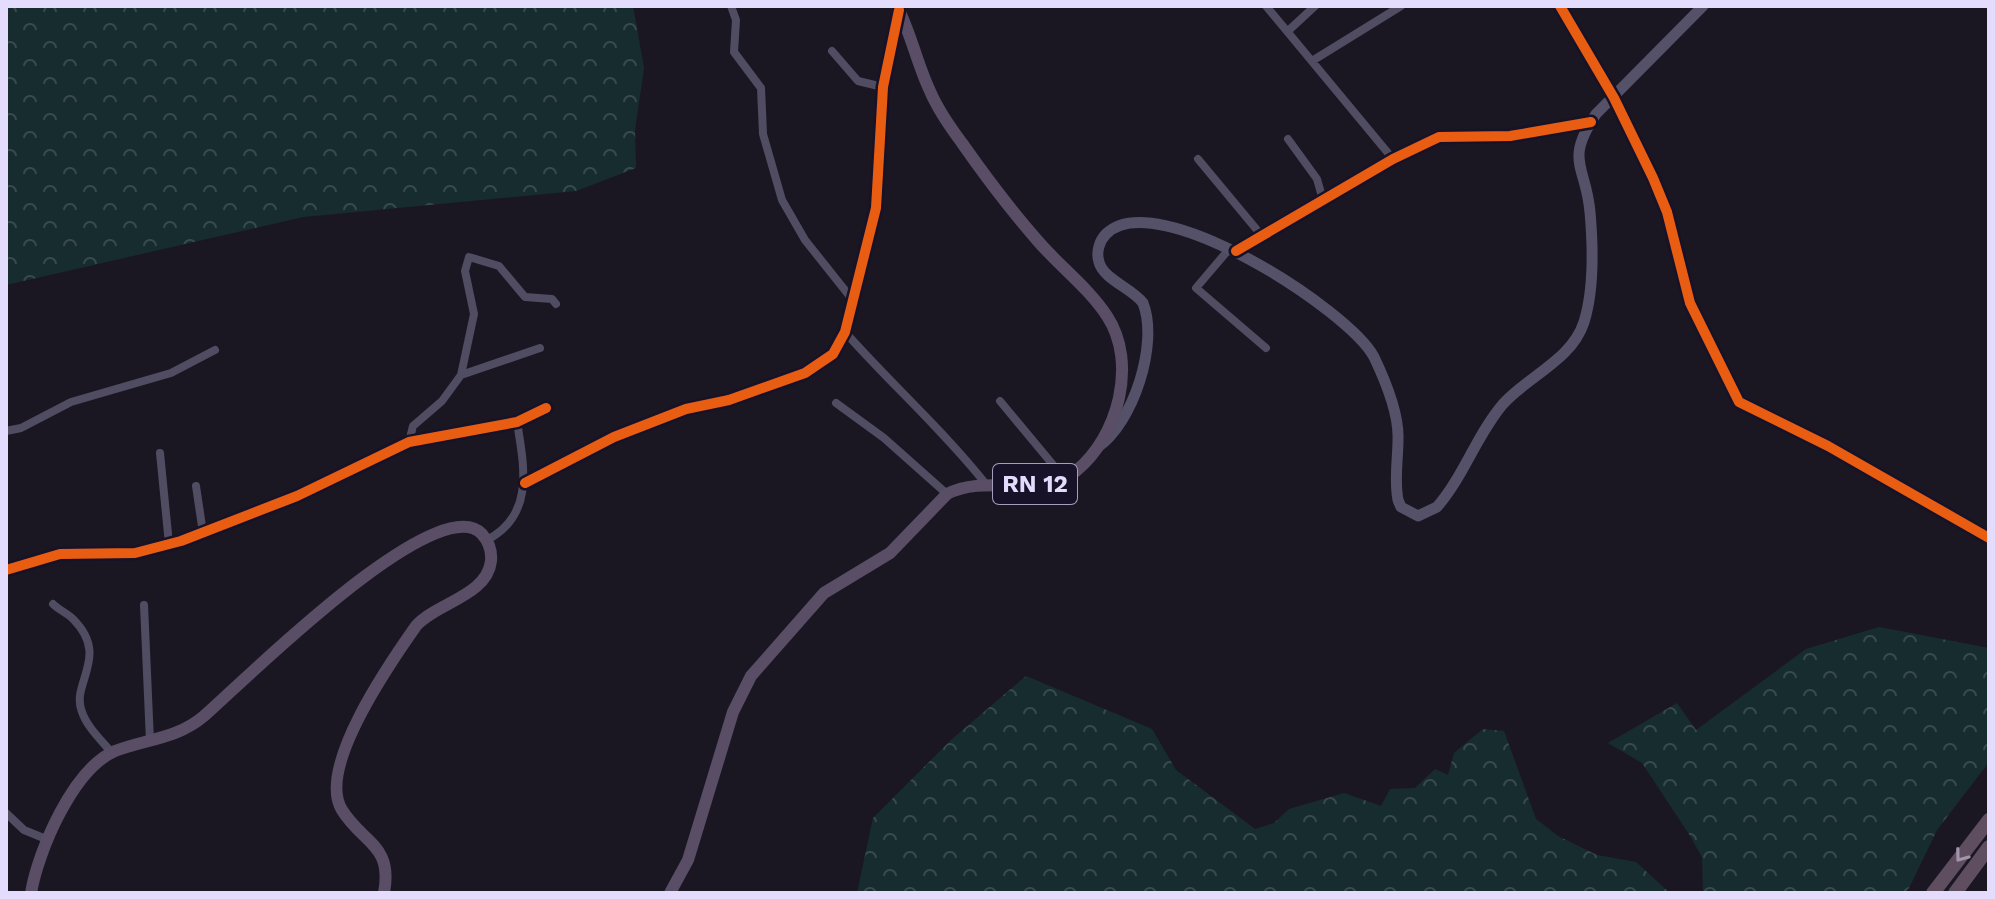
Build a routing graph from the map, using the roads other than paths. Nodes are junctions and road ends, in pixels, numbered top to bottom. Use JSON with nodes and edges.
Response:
{"nodes":[{"id":1,"x":731,"y":6,"type":"edge"},
{"id":2,"x":1266,"y":6,"type":"edge"},
{"id":3,"x":1315,"y":6,"type":"edge"},
{"id":4,"x":1401,"y":6,"type":"edge"},
{"id":5,"x":1560,"y":6,"type":"edge"},
{"id":6,"x":1703,"y":6,"type":"edge"},
{"id":7,"x":899,"y":9,"type":"edge"},
{"id":8,"x":1288,"y":31,"type":"junction"},
{"id":9,"x":832,"y":51,"type":"dead end"},
{"id":10,"x":1312,"y":61,"type":"junction"},
{"id":11,"x":883,"y":87,"type":"junction"},
{"id":12,"x":1614,"y":98,"type":"junction"},
{"id":13,"x":1591,"y":122,"type":"junction"},
{"id":14,"x":1288,"y":139,"type":"dead end"},
{"id":15,"x":1198,"y":159,"type":"dead end"},
{"id":16,"x":1393,"y":159,"type":"junction"},
{"id":17,"x":1323,"y":200,"type":"junction"},
{"id":18,"x":1262,"y":236,"type":"junction"},
{"id":19,"x":1233,"y":250,"type":"junction"},
{"id":20,"x":852,"y":299,"type":"junction"},
{"id":21,"x":556,"y":304,"type":"dead end"},
{"id":22,"x":845,"y":332,"type":"junction"},
{"id":23,"x":540,"y":348,"type":"dead end"},
{"id":24,"x":1266,"y":348,"type":"dead end"},
{"id":25,"x":215,"y":350,"type":"dead end"},
{"id":26,"x":461,"y":375,"type":"junction"},
{"id":27,"x":1000,"y":401,"type":"dead end"},
{"id":28,"x":836,"y":403,"type":"dead end"},
{"id":29,"x":546,"y":408,"type":"dead end"},
{"id":30,"x":517,"y":422,"type":"junction"},
{"id":31,"x":6,"y":431,"type":"edge"},
{"id":32,"x":409,"y":442,"type":"junction"},
{"id":33,"x":1098,"y":448,"type":"junction"},
{"id":34,"x":160,"y":453,"type":"dead end"},
{"id":35,"x":1064,"y":478,"type":"junction"},
{"id":36,"x":525,"y":483,"type":"junction"},
{"id":37,"x":985,"y":483,"type":"junction"},
{"id":38,"x":196,"y":486,"type":"dead end"},
{"id":39,"x":947,"y":494,"type":"junction"},
{"id":40,"x":203,"y":533,"type":"junction"},
{"id":41,"x":1989,"y":538,"type":"edge"},
{"id":42,"x":487,"y":540,"type":"junction"},
{"id":43,"x":169,"y":544,"type":"junction"},
{"id":44,"x":6,"y":570,"type":"edge"},
{"id":45,"x":53,"y":604,"type":"dead end"},
{"id":46,"x":144,"y":605,"type":"dead end"},
{"id":47,"x":150,"y":741,"type":"junction"},
{"id":48,"x":112,"y":753,"type":"junction"},
{"id":49,"x":6,"y":813,"type":"edge"},
{"id":50,"x":1989,"y":820,"type":"edge"},
{"id":51,"x":46,"y":839,"type":"junction"},
{"id":52,"x":1989,"y":847,"type":"edge"},
{"id":53,"x":31,"y":893,"type":"edge"},
{"id":54,"x":384,"y":893,"type":"edge"},
{"id":55,"x":670,"y":893,"type":"edge"},
{"id":56,"x":1933,"y":893,"type":"edge"},
{"id":57,"x":1955,"y":893,"type":"edge"}],
"edges":[{"from":1,"to":20,"type":"street"},
{"from":2,"to":8,"type":"street"},
{"from":3,"to":8,"type":"street"},
{"from":4,"to":10,"type":"street"},
{"from":5,"to":12,"type":"street"},
{"from":6,"to":12,"type":"main road"},
{"from":7,"to":11,"type":"street"},
{"from":7,"to":33,"type":"main road","number":"RN 12"},
{"from":8,"to":10,"type":"street"},
{"from":9,"to":11,"type":"street"},
{"from":10,"to":16,"type":"street"},
{"from":11,"to":20,"type":"street"},
{"from":12,"to":13,"type":"main road"},
{"from":12,"to":41,"type":"street"},
{"from":13,"to":16,"type":"street"},
{"from":13,"to":19,"type":"main road"},
{"from":14,"to":17,"type":"street"},
{"from":15,"to":18,"type":"street"},
{"from":16,"to":17,"type":"street"},
{"from":17,"to":18,"type":"street"},
{"from":18,"to":19,"type":"street"},
{"from":19,"to":24,"type":"street"},
{"from":19,"to":33,"type":"main road"},
{"from":20,"to":22,"type":"street"},
{"from":21,"to":26,"type":"street"},
{"from":22,"to":36,"type":"street"},
{"from":22,"to":37,"type":"street"},
{"from":23,"to":26,"type":"street"},
{"from":25,"to":31,"type":"street"},
{"from":26,"to":32,"type":"street"},
{"from":27,"to":35,"type":"street"},
{"from":28,"to":39,"type":"street"},
{"from":29,"to":30,"type":"street"},
{"from":30,"to":32,"type":"street"},
{"from":30,"to":36,"type":"street"},
{"from":32,"to":40,"type":"street"},
{"from":33,"to":35,"type":"main road","number":"RN 12"},
{"from":34,"to":43,"type":"street"},
{"from":35,"to":37,"type":"main road","number":"RN 12"},
{"from":36,"to":42,"type":"street"},
{"from":37,"to":39,"type":"main road","number":"RN 12"},
{"from":38,"to":40,"type":"street"},
{"from":39,"to":55,"type":"main road","number":"RN 12"},
{"from":40,"to":43,"type":"street"},
{"from":42,"to":47,"type":"main road"},
{"from":42,"to":54,"type":"main road"},
{"from":43,"to":44,"type":"street"},
{"from":45,"to":48,"type":"street"},
{"from":46,"to":47,"type":"street"},
{"from":47,"to":48,"type":"main road"},
{"from":48,"to":51,"type":"main road"},
{"from":49,"to":51,"type":"street"},
{"from":50,"to":56,"type":"highway","one_way":true},
{"from":51,"to":53,"type":"main road"},
{"from":52,"to":57,"type":"highway"}]}
